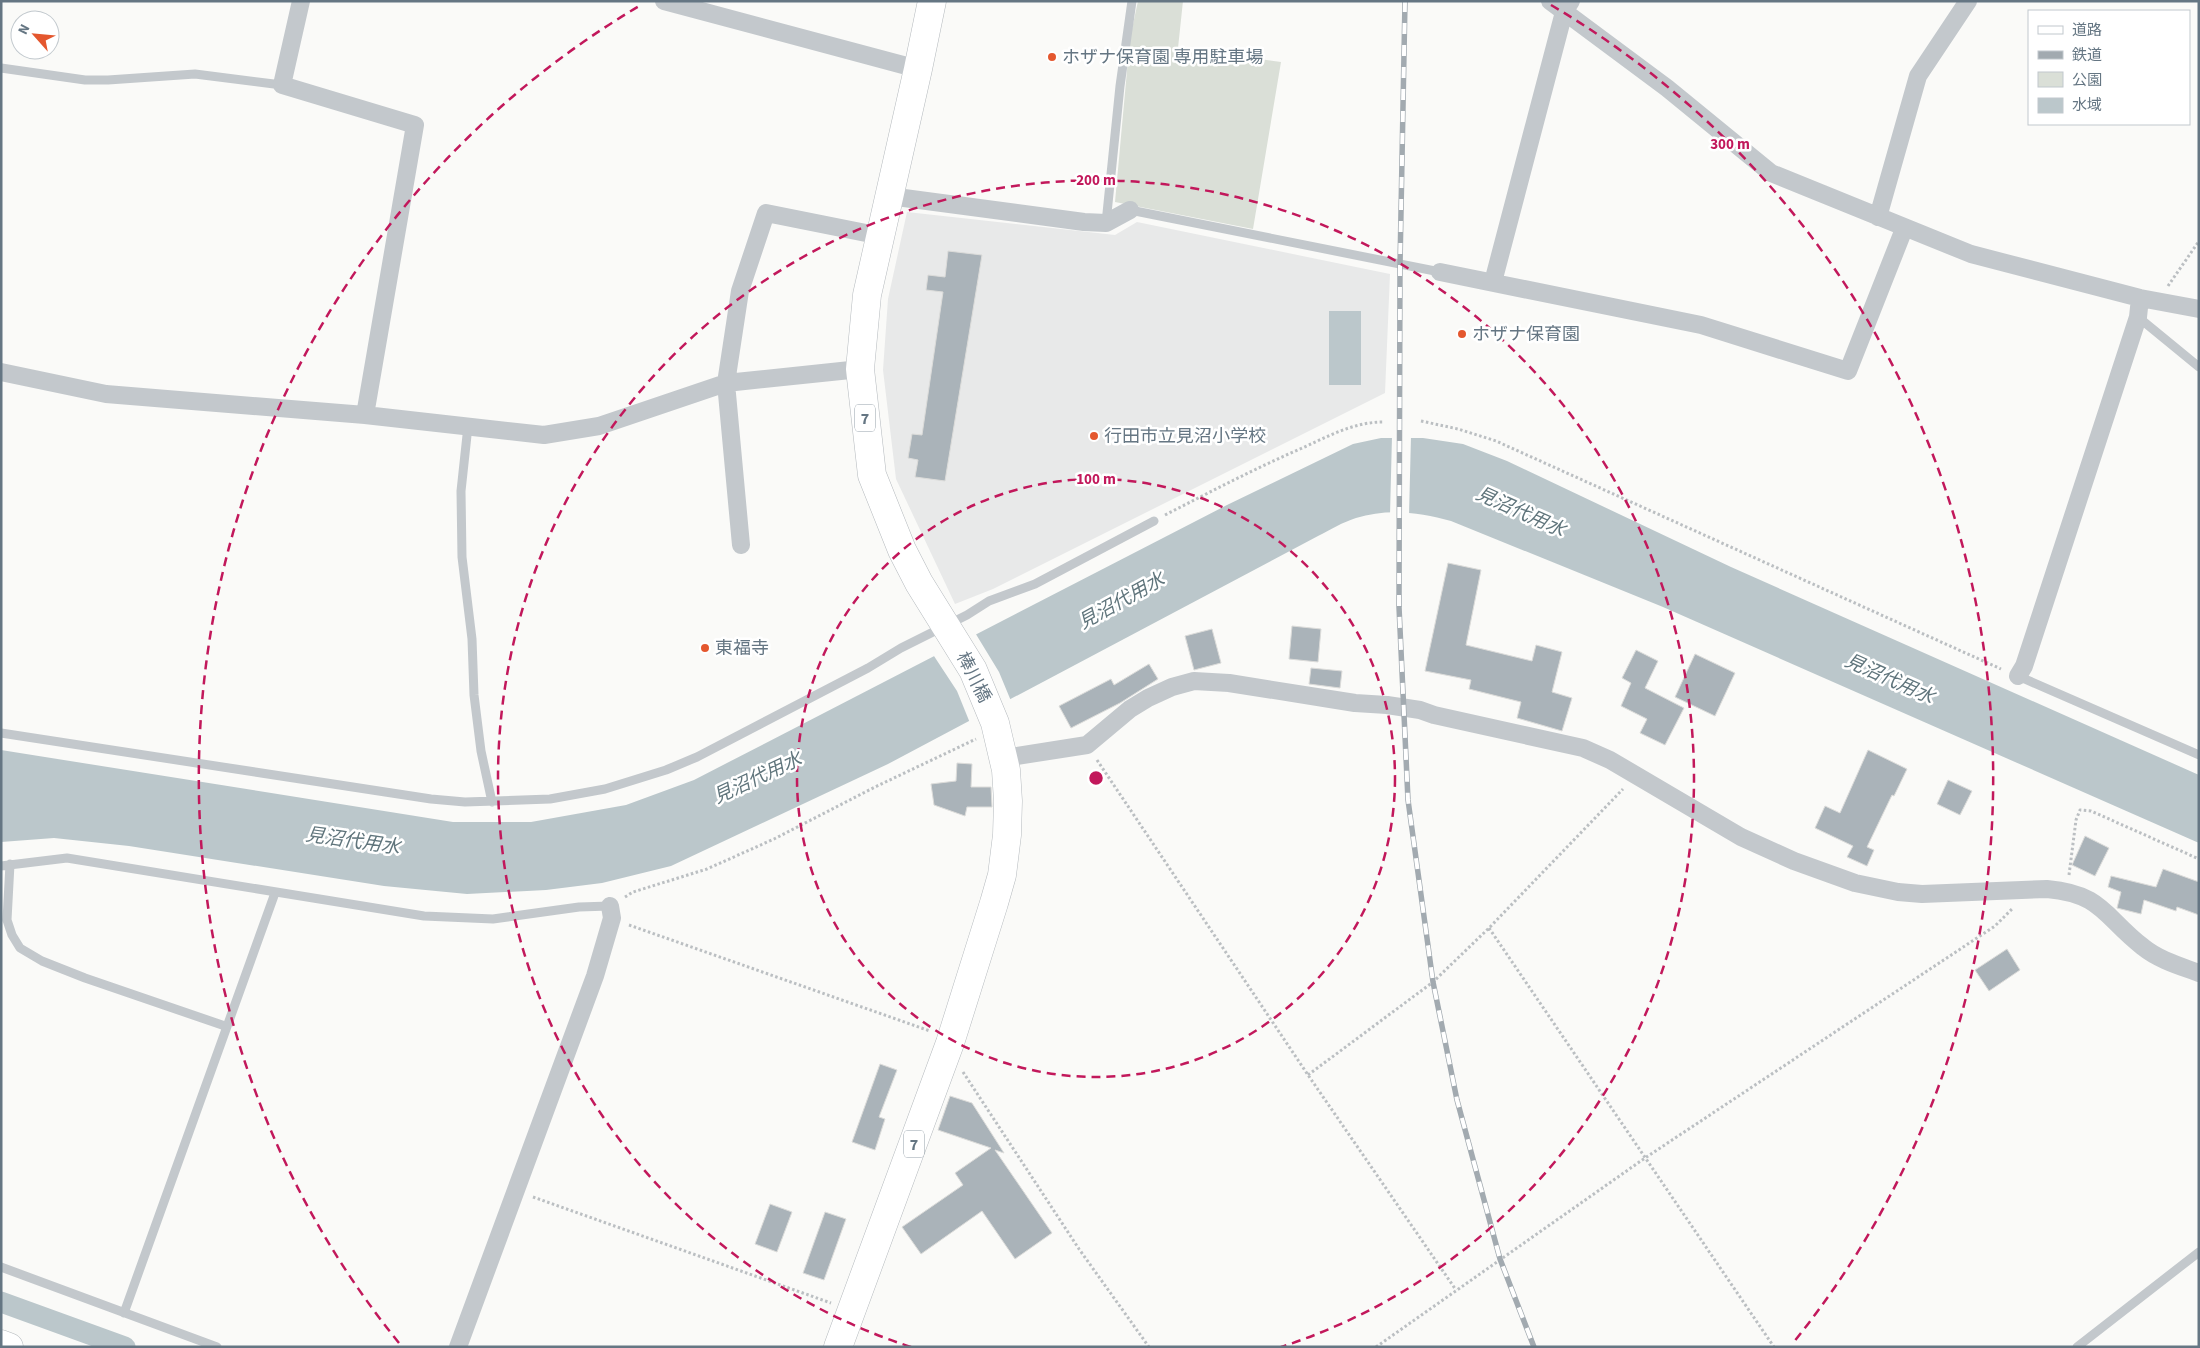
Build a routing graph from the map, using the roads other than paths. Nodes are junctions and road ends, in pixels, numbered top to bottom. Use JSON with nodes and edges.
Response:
{"nodes":[{"id":1,"x":301,"y":1,"type":"edge"},
{"id":2,"x":664,"y":1,"type":"edge"},
{"id":3,"x":932,"y":1,"type":"edge"},
{"id":4,"x":1132,"y":1,"type":"edge"},
{"id":5,"x":1968,"y":1,"type":"edge"},
{"id":6,"x":1562,"y":5,"type":"edge"},
{"id":7,"x":1,"y":68,"type":"edge"},
{"id":8,"x":918,"y":69,"type":"junction"},
{"id":9,"x":282,"y":85,"type":"junction"},
{"id":10,"x":889,"y":196,"type":"junction"},
{"id":11,"x":1130,"y":210,"type":"joint"},
{"id":12,"x":1878,"y":217,"type":"junction"},
{"id":13,"x":1106,"y":223,"type":"junction"},
{"id":14,"x":1904,"y":229,"type":"junction"},
{"id":15,"x":881,"y":236,"type":"junction"},
{"id":16,"x":1440,"y":272,"type":"joint"},
{"id":17,"x":1493,"y":282,"type":"junction"},
{"id":18,"x":2148,"y":300,"type":"junction"},
{"id":19,"x":2199,"y":309,"type":"edge"},
{"id":20,"x":2138,"y":317,"type":"junction"},
{"id":21,"x":2199,"y":367,"type":"edge"},
{"id":22,"x":860,"y":369,"type":"junction"},
{"id":23,"x":1,"y":372,"type":"edge"},
{"id":24,"x":726,"y":384,"type":"junction"},
{"id":25,"x":365,"y":415,"type":"junction"},
{"id":26,"x":468,"y":426,"type":"junction"},
{"id":27,"x":1154,"y":521,"type":"road end"},
{"id":28,"x":740,"y":545,"type":"dead end"},
{"id":29,"x":947,"y":629,"type":"junction"},
{"id":30,"x":2018,"y":676,"type":"joint"},
{"id":31,"x":1,"y":733,"type":"edge"},
{"id":32,"x":2199,"y":755,"type":"edge"},
{"id":33,"x":1004,"y":758,"type":"junction"},
{"id":34,"x":492,"y":802,"type":"junction"},
{"id":35,"x":6,"y":865,"type":"edge"},
{"id":36,"x":275,"y":893,"type":"junction"},
{"id":37,"x":611,"y":912,"type":"joint"},
{"id":38,"x":2199,"y":973,"type":"edge"},
{"id":39,"x":225,"y":1026,"type":"junction"},
{"id":40,"x":2199,"y":1252,"type":"edge"},
{"id":41,"x":1,"y":1267,"type":"edge"},
{"id":42,"x":124,"y":1313,"type":"junction"},
{"id":43,"x":1,"y":1344,"type":"edge"},
{"id":44,"x":9,"y":1347,"type":"edge"},
{"id":45,"x":217,"y":1347,"type":"edge"},
{"id":46,"x":458,"y":1347,"type":"edge"},
{"id":47,"x":838,"y":1347,"type":"edge"},
{"id":48,"x":2077,"y":1347,"type":"edge"}],
"edges":[{"from":1,"to":9,"type":"street"},
{"from":2,"to":8,"type":"street"},
{"from":3,"to":8,"type":"main road","number":"7"},
{"from":4,"to":13,"type":"lane"},
{"from":5,"to":12,"type":"street"},
{"from":6,"to":12,"type":"street"},
{"from":6,"to":17,"type":"street"},
{"from":7,"to":9,"type":"lane"},
{"from":8,"to":10,"type":"main road","number":"7"},
{"from":9,"to":25,"type":"street"},
{"from":10,"to":13,"type":"street"},
{"from":10,"to":15,"type":"main road","number":"7"},
{"from":11,"to":13,"type":"street"},
{"from":11,"to":16,"type":"lane"},
{"from":12,"to":14,"type":"street"},
{"from":14,"to":17,"type":"street"},
{"from":14,"to":18,"type":"street"},
{"from":15,"to":22,"type":"main road","number":"7"},
{"from":15,"to":24,"type":"street"},
{"from":16,"to":17,"type":"street"},
{"from":18,"to":19,"type":"street"},
{"from":18,"to":20,"type":"street"},
{"from":20,"to":21,"type":"lane"},
{"from":20,"to":30,"type":"street"},
{"from":22,"to":24,"type":"street"},
{"from":22,"to":29,"type":"main road","number":"7"},
{"from":23,"to":25,"type":"street"},
{"from":24,"to":26,"type":"street"},
{"from":24,"to":28,"type":"street"},
{"from":25,"to":26,"type":"street"},
{"from":26,"to":34,"type":"lane"},
{"from":27,"to":29,"type":"lane"},
{"from":29,"to":33,"type":"main road","name":"棒川橋","number":"7"},
{"from":29,"to":34,"type":"lane"},
{"from":30,"to":32,"type":"lane"},
{"from":31,"to":34,"type":"lane"},
{"from":33,"to":38,"type":"street"},
{"from":33,"to":47,"type":"main road","number":"7"},
{"from":35,"to":36,"type":"lane"},
{"from":35,"to":39,"type":"lane"},
{"from":36,"to":37,"type":"lane"},
{"from":36,"to":39,"type":"lane"},
{"from":37,"to":46,"type":"street"},
{"from":39,"to":42,"type":"lane"},
{"from":40,"to":48,"type":"lane"},
{"from":41,"to":42,"type":"lane"},
{"from":42,"to":45,"type":"lane"},
{"from":43,"to":44,"type":"main road"}]}
